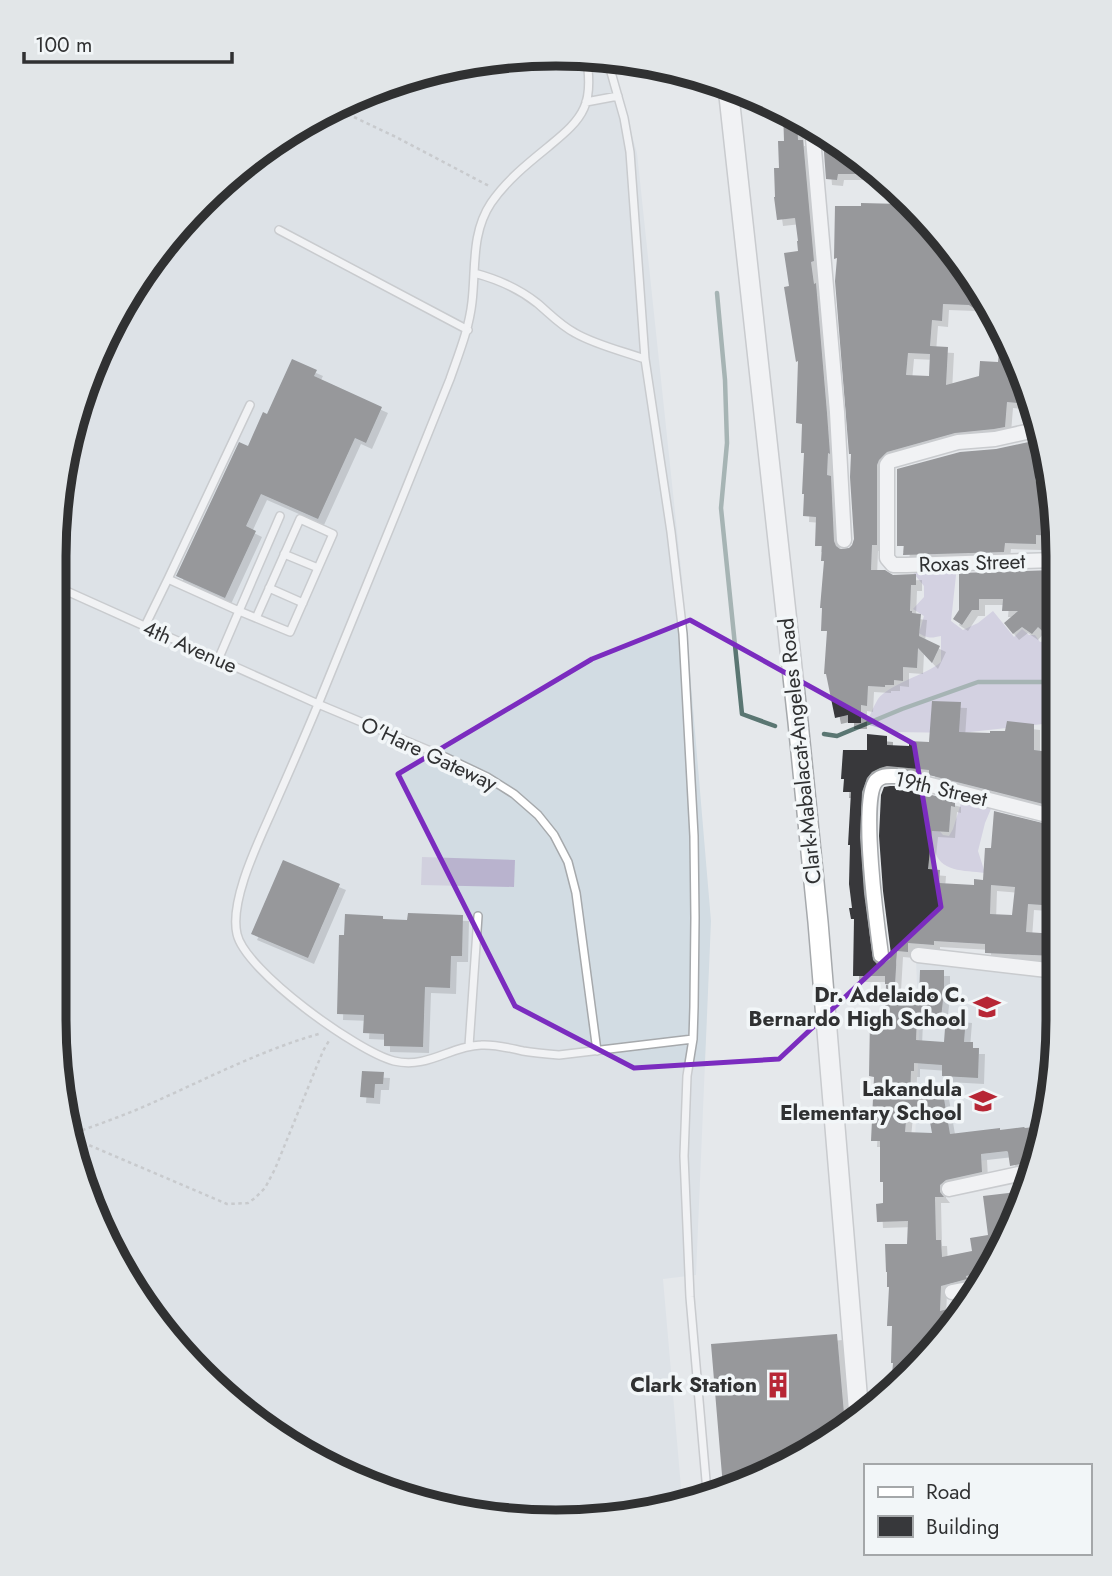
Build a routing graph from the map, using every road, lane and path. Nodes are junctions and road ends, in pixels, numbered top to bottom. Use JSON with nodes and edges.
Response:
{"nodes":[{"id":1,"x":587,"y":68,"type":"edge"},
{"id":2,"x":611,"y":70,"type":"edge"},
{"id":3,"x":618,"y":96,"type":"junction"},
{"id":4,"x":729,"y":99,"type":"edge"},
{"id":5,"x":586,"y":102,"type":"junction"},
{"id":6,"x":347,"y":114,"type":"edge"},
{"id":7,"x":813,"y":140,"type":"edge"},
{"id":8,"x":499,"y":192,"type":"junction"},
{"id":9,"x":279,"y":230,"type":"dead end"},
{"id":10,"x":474,"y":274,"type":"junction"},
{"id":11,"x":468,"y":330,"type":"junction"},
{"id":12,"x":645,"y":359,"type":"junction"},
{"id":13,"x":250,"y":405,"type":"dead end"},
{"id":14,"x":1029,"y":431,"type":"edge"},
{"id":15,"x":279,"y":516,"type":"dead end"},
{"id":16,"x":844,"y":540,"type":"dead end"},
{"id":17,"x":284,"y":554,"type":"junction"},
{"id":18,"x":1046,"y":560,"type":"edge"},
{"id":19,"x":318,"y":568,"type":"junction"},
{"id":20,"x":169,"y":579,"type":"junction"},
{"id":21,"x":269,"y":588,"type":"junction"},
{"id":22,"x":66,"y":591,"type":"edge"},
{"id":23,"x":303,"y":603,"type":"junction"},
{"id":24,"x":239,"y":611,"type":"junction"},
{"id":25,"x":256,"y":618,"type":"junction"},
{"id":26,"x":145,"y":626,"type":"junction"},
{"id":27,"x":218,"y":660,"type":"junction"},
{"id":28,"x":318,"y":704,"type":"junction"},
{"id":29,"x":1046,"y":815,"type":"edge"},
{"id":30,"x":478,"y":916,"type":"dead end"},
{"id":31,"x":918,"y":955,"type":"dead end"},
{"id":32,"x":881,"y":956,"type":"dead end"},
{"id":33,"x":1046,"y":970,"type":"edge"},
{"id":34,"x":335,"y":1030,"type":"junction"},
{"id":35,"x":693,"y":1040,"type":"junction"},
{"id":36,"x":469,"y":1046,"type":"junction"},
{"id":37,"x":597,"y":1051,"type":"junction"},
{"id":38,"x":80,"y":1132,"type":"edge"},
{"id":39,"x":82,"y":1141,"type":"edge"},
{"id":40,"x":1021,"y":1174,"type":"edge"},
{"id":41,"x":949,"y":1189,"type":"dead end"},
{"id":42,"x":965,"y":1289,"type":"edge"},
{"id":43,"x":951,"y":1292,"type":"dead end"},
{"id":44,"x":858,"y":1405,"type":"edge"},
{"id":45,"x":706,"y":1486,"type":"edge"}],
"edges":[{"from":1,"to":5,"type":"lane"},
{"from":2,"to":3,"type":"lane"},
{"from":3,"to":5,"type":"lane"},
{"from":3,"to":12,"type":"lane"},
{"from":4,"to":44,"type":"main road","name":"Clark-Mabalacat-Angeles Road"},
{"from":5,"to":8,"type":"lane"},
{"from":6,"to":8,"type":"path"},
{"from":7,"to":16,"type":"street"},
{"from":8,"to":10,"type":"lane"},
{"from":9,"to":11,"type":"lane"},
{"from":10,"to":11,"type":"lane"},
{"from":10,"to":12,"type":"lane"},
{"from":11,"to":28,"type":"lane"},
{"from":12,"to":35,"type":"lane"},
{"from":13,"to":20,"type":"lane"},
{"from":14,"to":18,"type":"street","name":"Roxas Street"},
{"from":15,"to":24,"type":"lane"},
{"from":17,"to":19,"type":"lane"},
{"from":17,"to":19,"type":"lane"},
{"from":17,"to":21,"type":"lane"},
{"from":19,"to":23,"type":"lane"},
{"from":20,"to":24,"type":"lane"},
{"from":20,"to":26,"type":"lane"},
{"from":21,"to":23,"type":"lane"},
{"from":21,"to":25,"type":"lane"},
{"from":22,"to":26,"type":"lane","name":"4th Avenue"},
{"from":23,"to":25,"type":"lane"},
{"from":24,"to":25,"type":"lane"},
{"from":24,"to":27,"type":"lane"},
{"from":26,"to":27,"type":"lane","name":"4th Avenue"},
{"from":27,"to":28,"type":"lane","name":"4th Avenue"},
{"from":28,"to":34,"type":"lane"},
{"from":28,"to":37,"type":"lane","name":"O'Hare Gateway"},
{"from":29,"to":32,"type":"street","name":"19th Street"},
{"from":30,"to":36,"type":"lane"},
{"from":31,"to":33,"type":"street"},
{"from":34,"to":36,"type":"lane"},
{"from":34,"to":38,"type":"path"},
{"from":34,"to":39,"type":"path"},
{"from":35,"to":37,"type":"lane"},
{"from":35,"to":45,"type":"lane"},
{"from":36,"to":37,"type":"lane"},
{"from":40,"to":41,"type":"street"},
{"from":42,"to":43,"type":"street"}]}
